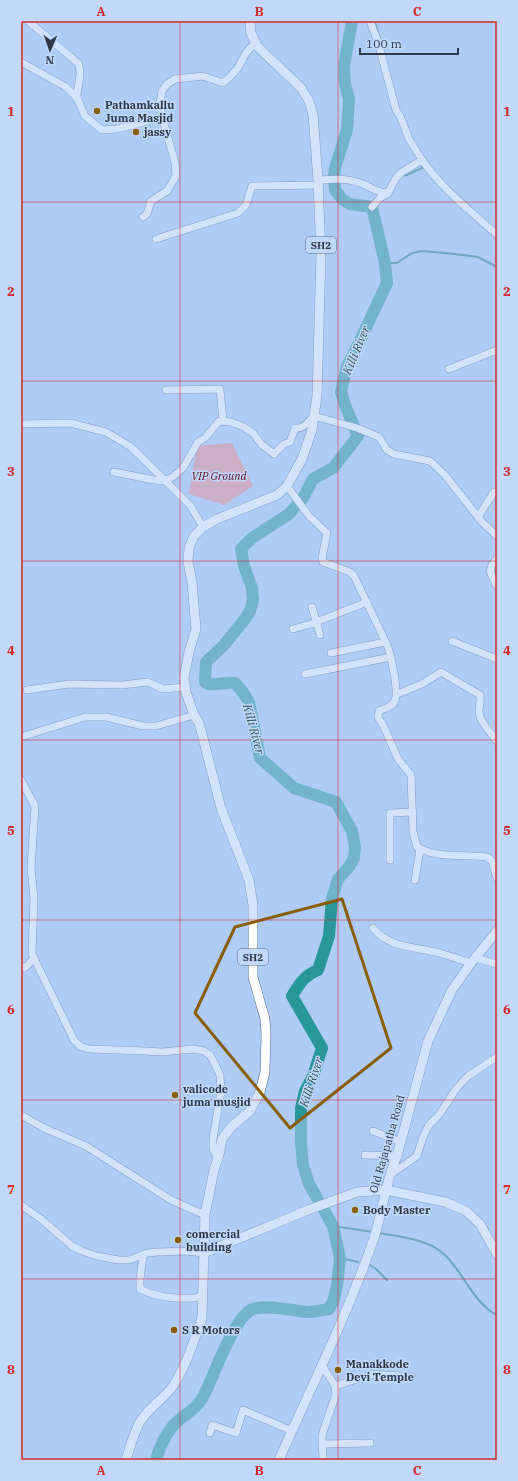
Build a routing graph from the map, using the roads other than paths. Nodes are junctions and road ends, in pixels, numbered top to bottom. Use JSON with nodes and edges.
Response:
{"nodes":[{"id":1,"x":28,"y":21,"type":"edge"},
{"id":2,"x":250,"y":21,"type":"edge"},
{"id":3,"x":370,"y":21,"type":"edge"},
{"id":4,"x":256,"y":43,"type":"junction"},
{"id":5,"x":21,"y":62,"type":"edge"},
{"id":6,"x":76,"y":98,"type":"junction"},
{"id":7,"x":162,"y":117,"type":"junction"},
{"id":8,"x":422,"y":160,"type":"junction"},
{"id":9,"x":318,"y":182,"type":"junction"},
{"id":10,"x":388,"y":193,"type":"junction"},
{"id":11,"x":372,"y":207,"type":"dead end"},
{"id":12,"x":143,"y":218,"type":"dead end"},
{"id":13,"x":497,"y":235,"type":"edge"},
{"id":14,"x":156,"y":239,"type":"dead end"},
{"id":15,"x":497,"y":350,"type":"edge"},
{"id":16,"x":449,"y":369,"type":"dead end"},
{"id":17,"x":166,"y":390,"type":"dead end"},
{"id":18,"x":314,"y":416,"type":"junction"},
{"id":19,"x":224,"y":421,"type":"junction"},
{"id":20,"x":21,"y":424,"type":"edge"},
{"id":21,"x":114,"y":472,"type":"dead end"},
{"id":22,"x":165,"y":481,"type":"junction"},
{"id":23,"x":287,"y":486,"type":"junction"},
{"id":24,"x":497,"y":492,"type":"edge"},
{"id":25,"x":478,"y":517,"type":"junction"},
{"id":26,"x":203,"y":527,"type":"junction"},
{"id":27,"x":497,"y":536,"type":"edge"},
{"id":28,"x":497,"y":559,"type":"edge"},
{"id":29,"x":497,"y":586,"type":"edge"},
{"id":30,"x":367,"y":602,"type":"junction"},
{"id":31,"x":312,"y":607,"type":"dead end"},
{"id":32,"x":316,"y":622,"type":"junction"},
{"id":33,"x":293,"y":629,"type":"dead end"},
{"id":34,"x":320,"y":635,"type":"dead end"},
{"id":35,"x":452,"y":641,"type":"dead end"},
{"id":36,"x":385,"y":642,"type":"junction"},
{"id":37,"x":331,"y":653,"type":"dead end"},
{"id":38,"x":391,"y":657,"type":"junction"},
{"id":39,"x":497,"y":659,"type":"edge"},
{"id":40,"x":305,"y":674,"type":"dead end"},
{"id":41,"x":185,"y":687,"type":"junction"},
{"id":42,"x":27,"y":690,"type":"dead end"},
{"id":43,"x":397,"y":694,"type":"junction"},
{"id":44,"x":194,"y":715,"type":"junction"},
{"id":45,"x":21,"y":737,"type":"edge"},
{"id":46,"x":497,"y":741,"type":"edge"},
{"id":47,"x":21,"y":780,"type":"edge"},
{"id":48,"x":413,"y":812,"type":"junction"},
{"id":49,"x":420,"y":849,"type":"junction"},
{"id":50,"x":390,"y":860,"type":"dead end"},
{"id":51,"x":497,"y":878,"type":"edge"},
{"id":52,"x":415,"y":880,"type":"dead end"},
{"id":53,"x":373,"y":928,"type":"dead end"},
{"id":54,"x":497,"y":931,"type":"edge"},
{"id":55,"x":34,"y":958,"type":"junction"},
{"id":56,"x":473,"y":960,"type":"junction"},
{"id":57,"x":497,"y":964,"type":"edge"},
{"id":58,"x":21,"y":968,"type":"edge"},
{"id":59,"x":497,"y":1057,"type":"edge"},
{"id":60,"x":21,"y":1114,"type":"edge"},
{"id":61,"x":374,"y":1132,"type":"dead end"},
{"id":62,"x":401,"y":1142,"type":"junction"},
{"id":63,"x":365,"y":1155,"type":"dead end"},
{"id":64,"x":397,"y":1156,"type":"junction"},
{"id":65,"x":218,"y":1159,"type":"junction"},
{"id":66,"x":390,"y":1175,"type":"junction"},
{"id":67,"x":386,"y":1190,"type":"junction"},
{"id":68,"x":21,"y":1206,"type":"edge"},
{"id":69,"x":205,"y":1214,"type":"junction"},
{"id":70,"x":204,"y":1253,"type":"junction"},
{"id":71,"x":497,"y":1254,"type":"edge"},
{"id":72,"x":143,"y":1255,"type":"junction"},
{"id":73,"x":202,"y":1297,"type":"junction"},
{"id":74,"x":322,"y":1364,"type":"junction"},
{"id":75,"x":412,"y":1377,"type":"dead end"},
{"id":76,"x":335,"y":1386,"type":"junction"},
{"id":77,"x":292,"y":1431,"type":"junction"},
{"id":78,"x":210,"y":1433,"type":"dead end"},
{"id":79,"x":323,"y":1444,"type":"junction"},
{"id":80,"x":370,"y":1444,"type":"dead end"},
{"id":81,"x":126,"y":1460,"type":"edge"},
{"id":82,"x":279,"y":1460,"type":"edge"},
{"id":83,"x":323,"y":1460,"type":"edge"}],
"edges":[{"from":1,"to":6,"type":"street"},
{"from":2,"to":4,"type":"main road","number":"SH2"},
{"from":3,"to":8,"type":"street"},
{"from":4,"to":7,"type":"street"},
{"from":4,"to":9,"type":"main road","number":"SH2"},
{"from":5,"to":6,"type":"street"},
{"from":6,"to":7,"type":"street"},
{"from":7,"to":12,"type":"street"},
{"from":8,"to":10,"type":"street"},
{"from":8,"to":13,"type":"street"},
{"from":9,"to":10,"type":"street"},
{"from":9,"to":14,"type":"street"},
{"from":9,"to":18,"type":"main road","number":"SH2"},
{"from":10,"to":11,"type":"street"},
{"from":15,"to":16,"type":"street"},
{"from":17,"to":19,"type":"street"},
{"from":18,"to":19,"type":"street"},
{"from":18,"to":23,"type":"main road","number":"SH2"},
{"from":18,"to":25,"type":"street"},
{"from":19,"to":22,"type":"street"},
{"from":20,"to":22,"type":"street"},
{"from":21,"to":22,"type":"street"},
{"from":22,"to":26,"type":"street"},
{"from":23,"to":26,"type":"main road","number":"SH2"},
{"from":23,"to":30,"type":"street"},
{"from":24,"to":25,"type":"street"},
{"from":25,"to":27,"type":"street"},
{"from":26,"to":41,"type":"main road","number":"SH2"},
{"from":28,"to":29,"type":"street"},
{"from":30,"to":32,"type":"street"},
{"from":30,"to":36,"type":"street"},
{"from":31,"to":32,"type":"street"},
{"from":32,"to":33,"type":"street"},
{"from":32,"to":34,"type":"street"},
{"from":35,"to":39,"type":"street"},
{"from":36,"to":37,"type":"street"},
{"from":36,"to":38,"type":"street"},
{"from":38,"to":40,"type":"street"},
{"from":38,"to":43,"type":"street"},
{"from":41,"to":42,"type":"street"},
{"from":41,"to":44,"type":"main road","number":"SH2"},
{"from":43,"to":46,"type":"street"},
{"from":43,"to":48,"type":"street"},
{"from":44,"to":45,"type":"street"},
{"from":44,"to":65,"type":"main road","number":"SH2"},
{"from":47,"to":55,"type":"street"},
{"from":48,"to":49,"type":"street"},
{"from":48,"to":50,"type":"street"},
{"from":49,"to":51,"type":"street"},
{"from":49,"to":52,"type":"street"},
{"from":53,"to":56,"type":"street"},
{"from":54,"to":56,"type":"main road","name":"Old Rajapatha Road"},
{"from":55,"to":58,"type":"street"},
{"from":55,"to":65,"type":"street"},
{"from":56,"to":57,"type":"street"},
{"from":56,"to":62,"type":"main road","name":"Old Rajapatha Road"},
{"from":59,"to":66,"type":"street"},
{"from":60,"to":69,"type":"street"},
{"from":61,"to":62,"type":"street"},
{"from":62,"to":64,"type":"main road","name":"Old Rajapatha Road"},
{"from":63,"to":64,"type":"street"},
{"from":64,"to":66,"type":"main road","name":"Old Rajapatha Road"},
{"from":65,"to":69,"type":"main road","number":"SH2"},
{"from":66,"to":67,"type":"main road","name":"Old Rajapatha Road"},
{"from":67,"to":70,"type":"main road"},
{"from":67,"to":71,"type":"main road"},
{"from":67,"to":74,"type":"main road","name":"Old Rajapatha Road"},
{"from":68,"to":72,"type":"street"},
{"from":69,"to":70,"type":"main road","number":"SH2"},
{"from":70,"to":72,"type":"street"},
{"from":70,"to":73,"type":"main road","number":"SH2"},
{"from":72,"to":73,"type":"street"},
{"from":73,"to":81,"type":"main road","number":"SH2"},
{"from":74,"to":76,"type":"street"},
{"from":74,"to":77,"type":"main road","name":"Old Rajapatha Road"},
{"from":75,"to":76,"type":"street"},
{"from":76,"to":79,"type":"street"},
{"from":77,"to":78,"type":"street"},
{"from":77,"to":82,"type":"main road","name":"Old Rajapatha Road"},
{"from":79,"to":80,"type":"street"},
{"from":79,"to":83,"type":"street"}]}
